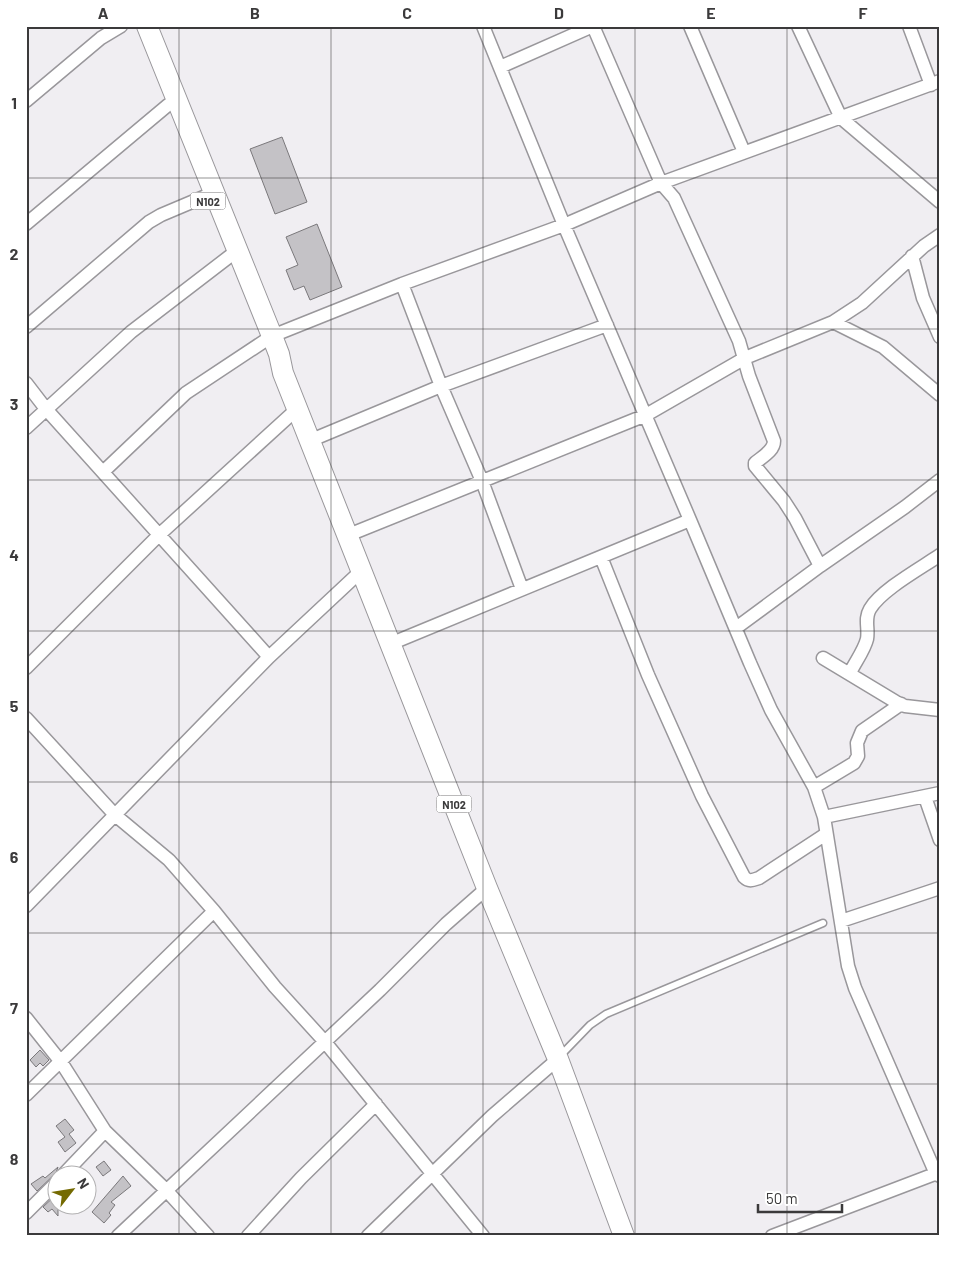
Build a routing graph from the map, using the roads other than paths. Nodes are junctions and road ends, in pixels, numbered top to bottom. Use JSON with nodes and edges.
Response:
{"nodes":[{"id":1,"x":122,"y":26,"type":"edge"},
{"id":2,"x":138,"y":26,"type":"edge"},
{"id":3,"x":147,"y":26,"type":"edge"},
{"id":4,"x":483,"y":26,"type":"edge"},
{"id":5,"x":593,"y":26,"type":"edge"},
{"id":6,"x":690,"y":26,"type":"edge"},
{"id":7,"x":798,"y":26,"type":"edge"},
{"id":8,"x":910,"y":26,"type":"edge"},
{"id":9,"x":500,"y":67,"type":"junction"},
{"id":10,"x":935,"y":83,"type":"edge"},
{"id":11,"x":26,"y":101,"type":"edge"},
{"id":12,"x":168,"y":105,"type":"junction"},
{"id":13,"x":841,"y":118,"type":"junction"},
{"id":14,"x":744,"y":152,"type":"junction"},
{"id":15,"x":661,"y":183,"type":"junction"},
{"id":16,"x":206,"y":196,"type":"junction"},
{"id":17,"x":940,"y":202,"type":"edge"},
{"id":18,"x":26,"y":224,"type":"edge"},
{"id":19,"x":564,"y":225,"type":"junction"},
{"id":20,"x":940,"y":235,"type":"edge"},
{"id":21,"x":230,"y":256,"type":"junction"},
{"id":22,"x":912,"y":256,"type":"junction"},
{"id":23,"x":402,"y":284,"type":"junction"},
{"id":24,"x":833,"y":322,"type":"junction"},
{"id":25,"x":607,"y":325,"type":"junction"},
{"id":26,"x":26,"y":327,"type":"edge"},
{"id":27,"x":940,"y":337,"type":"edge"},
{"id":28,"x":267,"y":339,"type":"junction"},
{"id":29,"x":745,"y":358,"type":"junction"},
{"id":30,"x":26,"y":383,"type":"edge"},
{"id":31,"x":441,"y":386,"type":"junction"},
{"id":32,"x":940,"y":395,"type":"edge"},
{"id":33,"x":46,"y":409,"type":"junction"},
{"id":34,"x":297,"y":409,"type":"junction"},
{"id":35,"x":646,"y":415,"type":"junction"},
{"id":36,"x":26,"y":428,"type":"edge"},
{"id":37,"x":310,"y":441,"type":"junction"},
{"id":38,"x":103,"y":472,"type":"junction"},
{"id":39,"x":940,"y":480,"type":"edge"},
{"id":40,"x":482,"y":481,"type":"junction"},
{"id":41,"x":690,"y":520,"type":"junction"},
{"id":42,"x":160,"y":534,"type":"junction"},
{"id":43,"x":346,"y":536,"type":"junction"},
{"id":44,"x":940,"y":555,"type":"edge"},
{"id":45,"x":601,"y":557,"type":"junction"},
{"id":46,"x":820,"y":566,"type":"junction"},
{"id":47,"x":360,"y":572,"type":"junction"},
{"id":48,"x":522,"y":589,"type":"junction"},
{"id":49,"x":736,"y":628,"type":"junction"},
{"id":50,"x":390,"y":644,"type":"junction"},
{"id":51,"x":269,"y":657,"type":"junction"},
{"id":52,"x":823,"y":658,"type":"dead end"},
{"id":53,"x":26,"y":668,"type":"edge"},
{"id":54,"x":850,"y":673,"type":"junction"},
{"id":55,"x":901,"y":704,"type":"junction"},
{"id":56,"x":940,"y":710,"type":"edge"},
{"id":57,"x":26,"y":718,"type":"edge"},
{"id":58,"x":814,"y":787,"type":"junction"},
{"id":59,"x":940,"y":793,"type":"edge"},
{"id":60,"x":925,"y":796,"type":"junction"},
{"id":61,"x":115,"y":815,"type":"junction"},
{"id":62,"x":824,"y":818,"type":"junction"},
{"id":63,"x":826,"y":834,"type":"junction"},
{"id":64,"x":940,"y":840,"type":"edge"},
{"id":65,"x":487,"y":888,"type":"junction"},
{"id":66,"x":940,"y":888,"type":"edge"},
{"id":67,"x":26,"y":906,"type":"edge"},
{"id":68,"x":214,"y":911,"type":"junction"},
{"id":69,"x":840,"y":921,"type":"junction"},
{"id":70,"x":823,"y":923,"type":"dead end"},
{"id":71,"x":26,"y":1018,"type":"edge"},
{"id":72,"x":325,"y":1042,"type":"junction"},
{"id":73,"x":558,"y":1058,"type":"junction"},
{"id":74,"x":61,"y":1062,"type":"junction"},
{"id":75,"x":26,"y":1095,"type":"edge"},
{"id":76,"x":376,"y":1104,"type":"junction"},
{"id":77,"x":105,"y":1131,"type":"junction"},
{"id":78,"x":74,"y":1164,"type":"edge"},
{"id":79,"x":433,"y":1173,"type":"junction"},
{"id":80,"x":939,"y":1174,"type":"edge"},
{"id":81,"x":166,"y":1190,"type":"junction"},
{"id":82,"x":48,"y":1191,"type":"edge"},
{"id":83,"x":26,"y":1213,"type":"edge"},
{"id":84,"x":621,"y":1234,"type":"edge"},
{"id":85,"x":118,"y":1236,"type":"edge"},
{"id":86,"x":208,"y":1236,"type":"edge"},
{"id":87,"x":248,"y":1236,"type":"edge"},
{"id":88,"x":368,"y":1236,"type":"edge"},
{"id":89,"x":482,"y":1236,"type":"edge"},
{"id":90,"x":772,"y":1236,"type":"edge"}],
"edges":[{"from":1,"to":11,"type":"street"},
{"from":2,"to":12,"type":"main road","number":"N102"},
{"from":3,"to":28,"type":"main road","number":"N102"},
{"from":4,"to":9,"type":"street"},
{"from":5,"to":9,"type":"street"},
{"from":5,"to":15,"type":"street"},
{"from":6,"to":14,"type":"street"},
{"from":7,"to":13,"type":"street"},
{"from":8,"to":10,"type":"street"},
{"from":9,"to":19,"type":"street"},
{"from":10,"to":13,"type":"street"},
{"from":12,"to":16,"type":"main road","number":"N102"},
{"from":12,"to":18,"type":"street"},
{"from":13,"to":14,"type":"street"},
{"from":13,"to":17,"type":"street"},
{"from":14,"to":15,"type":"street"},
{"from":15,"to":19,"type":"street"},
{"from":15,"to":29,"type":"street"},
{"from":16,"to":21,"type":"main road","number":"N102"},
{"from":16,"to":26,"type":"street"},
{"from":19,"to":23,"type":"street"},
{"from":19,"to":25,"type":"street"},
{"from":20,"to":22,"type":"street"},
{"from":21,"to":28,"type":"main road","number":"N102"},
{"from":21,"to":33,"type":"street"},
{"from":22,"to":24,"type":"street"},
{"from":22,"to":27,"type":"street"},
{"from":23,"to":28,"type":"street"},
{"from":23,"to":31,"type":"street"},
{"from":24,"to":29,"type":"street"},
{"from":24,"to":32,"type":"street"},
{"from":25,"to":31,"type":"street"},
{"from":25,"to":35,"type":"street"},
{"from":28,"to":34,"type":"main road","number":"N102"},
{"from":28,"to":38,"type":"street"},
{"from":29,"to":35,"type":"street"},
{"from":29,"to":46,"type":"street"},
{"from":30,"to":33,"type":"street"},
{"from":31,"to":37,"type":"street"},
{"from":31,"to":40,"type":"street"},
{"from":33,"to":36,"type":"street"},
{"from":33,"to":38,"type":"street"},
{"from":34,"to":37,"type":"main road","number":"N102"},
{"from":34,"to":42,"type":"street"},
{"from":35,"to":40,"type":"street"},
{"from":35,"to":41,"type":"street"},
{"from":37,"to":43,"type":"main road","number":"N102"},
{"from":38,"to":42,"type":"street"},
{"from":39,"to":46,"type":"street"},
{"from":40,"to":43,"type":"street"},
{"from":40,"to":48,"type":"street"},
{"from":41,"to":45,"type":"street"},
{"from":41,"to":49,"type":"street"},
{"from":42,"to":51,"type":"street"},
{"from":42,"to":53,"type":"street"},
{"from":43,"to":47,"type":"main road","number":"N102"},
{"from":44,"to":54,"type":"street"},
{"from":45,"to":48,"type":"street"},
{"from":45,"to":63,"type":"street"},
{"from":46,"to":49,"type":"street"},
{"from":47,"to":50,"type":"main road","number":"N102"},
{"from":47,"to":51,"type":"street"},
{"from":48,"to":50,"type":"street"},
{"from":49,"to":58,"type":"street"},
{"from":50,"to":65,"type":"main road","number":"N102"},
{"from":51,"to":61,"type":"street"},
{"from":52,"to":54,"type":"street"},
{"from":54,"to":55,"type":"street"},
{"from":55,"to":56,"type":"street"},
{"from":55,"to":58,"type":"street"},
{"from":57,"to":61,"type":"street"},
{"from":58,"to":62,"type":"street"},
{"from":59,"to":60,"type":"street"},
{"from":60,"to":62,"type":"street"},
{"from":60,"to":64,"type":"street"},
{"from":61,"to":67,"type":"street"},
{"from":61,"to":68,"type":"street"},
{"from":62,"to":63,"type":"street"},
{"from":63,"to":69,"type":"street"},
{"from":65,"to":72,"type":"street"},
{"from":65,"to":73,"type":"main road","number":"N102"},
{"from":66,"to":69,"type":"street"},
{"from":68,"to":72,"type":"street"},
{"from":68,"to":74,"type":"street"},
{"from":69,"to":80,"type":"street"},
{"from":70,"to":73,"type":"lane"},
{"from":71,"to":74,"type":"street"},
{"from":72,"to":76,"type":"street"},
{"from":72,"to":81,"type":"street"},
{"from":73,"to":79,"type":"street"},
{"from":73,"to":84,"type":"main road","number":"N102"},
{"from":74,"to":75,"type":"street"},
{"from":74,"to":77,"type":"street"},
{"from":76,"to":79,"type":"street"},
{"from":76,"to":87,"type":"street"},
{"from":77,"to":78,"type":"street"},
{"from":77,"to":81,"type":"street"},
{"from":79,"to":88,"type":"street"},
{"from":79,"to":89,"type":"street"},
{"from":80,"to":90,"type":"street"},
{"from":81,"to":85,"type":"street"},
{"from":81,"to":86,"type":"street"},
{"from":82,"to":83,"type":"street"}]}
